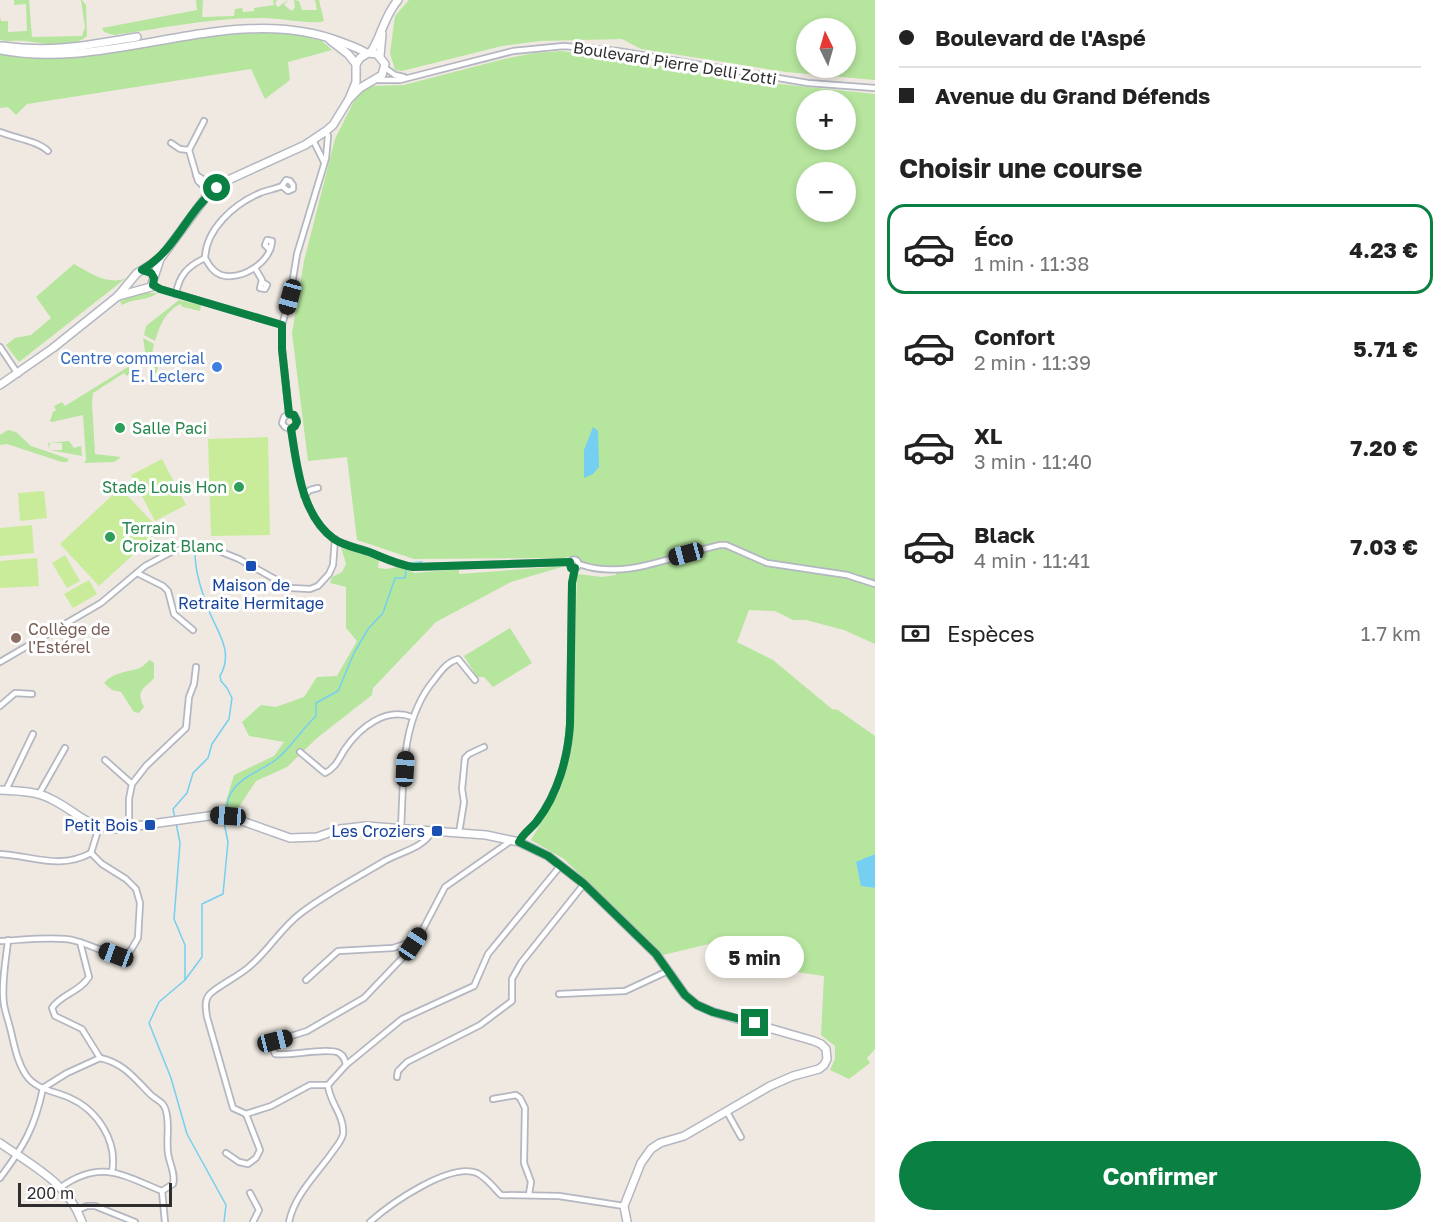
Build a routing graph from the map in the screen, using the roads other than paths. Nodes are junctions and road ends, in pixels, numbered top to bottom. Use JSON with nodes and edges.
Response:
{"nodes":[{"id":1,"x":398,"y":0,"type":"edge"},
{"id":2,"x":382,"y":28,"type":"junction"},
{"id":3,"x":314,"y":31,"type":"junction"},
{"id":4,"x":181,"y":32,"type":"junction"},
{"id":5,"x":0,"y":45,"type":"edge"},
{"id":6,"x":0,"y":50,"type":"edge"},
{"id":7,"x":368,"y":53,"type":"junction"},
{"id":8,"x":380,"y":56,"type":"junction"},
{"id":9,"x":357,"y":68,"type":"junction"},
{"id":10,"x":385,"y":68,"type":"junction"},
{"id":11,"x":406,"y":78,"type":"junction"},
{"id":12,"x":374,"y":80,"type":"junction"},
{"id":13,"x":875,"y":88,"type":"edge"},
{"id":14,"x":349,"y":99,"type":"junction"},
{"id":15,"x":204,"y":121,"type":"dead end"},
{"id":16,"x":326,"y":131,"type":"junction"},
{"id":17,"x":0,"y":132,"type":"edge"},
{"id":18,"x":313,"y":141,"type":"junction"},
{"id":19,"x":171,"y":143,"type":"dead end"},
{"id":20,"x":189,"y":150,"type":"junction"},
{"id":21,"x":48,"y":151,"type":"dead end"},
{"id":22,"x":324,"y":163,"type":"junction"},
{"id":23,"x":282,"y":186,"type":"dead end"},
{"id":24,"x":214,"y":190,"type":"junction"},
{"id":25,"x":270,"y":250,"type":"dead end"},
{"id":26,"x":205,"y":258,"type":"junction"},
{"id":27,"x":160,"y":259,"type":"junction"},
{"id":28,"x":255,"y":268,"type":"junction"},
{"id":29,"x":142,"y":270,"type":"junction"},
{"id":30,"x":135,"y":276,"type":"junction"},
{"id":31,"x":153,"y":281,"type":"junction"},
{"id":32,"x":262,"y":282,"type":"dead end"},
{"id":33,"x":141,"y":289,"type":"junction"},
{"id":34,"x":176,"y":294,"type":"junction"},
{"id":35,"x":118,"y":296,"type":"junction"},
{"id":36,"x":282,"y":325,"type":"junction"},
{"id":37,"x":0,"y":347,"type":"edge"},
{"id":38,"x":18,"y":374,"type":"junction"},
{"id":39,"x":0,"y":385,"type":"edge"},
{"id":40,"x":289,"y":414,"type":"junction"},
{"id":41,"x":291,"y":429,"type":"junction"},
{"id":42,"x":318,"y":488,"type":"dead end"},
{"id":43,"x":304,"y":496,"type":"junction"},
{"id":44,"x":335,"y":539,"type":"junction"},
{"id":45,"x":145,"y":566,"type":"junction"},
{"id":46,"x":577,"y":566,"type":"junction"},
{"id":47,"x":137,"y":573,"type":"junction"},
{"id":48,"x":152,"y":579,"type":"junction"},
{"id":49,"x":875,"y":584,"type":"edge"},
{"id":50,"x":193,"y":630,"type":"dead end"},
{"id":51,"x":0,"y":662,"type":"edge"},
{"id":52,"x":196,"y":667,"type":"dead end"},
{"id":53,"x":475,"y":680,"type":"dead end"},
{"id":54,"x":32,"y":694,"type":"dead end"},
{"id":55,"x":0,"y":706,"type":"edge"},
{"id":56,"x":412,"y":717,"type":"junction"},
{"id":57,"x":33,"y":734,"type":"dead end"},
{"id":58,"x":484,"y":747,"type":"dead end"},
{"id":59,"x":65,"y":748,"type":"dead end"},
{"id":60,"x":300,"y":752,"type":"dead end"},
{"id":61,"x":105,"y":760,"type":"dead end"},
{"id":62,"x":132,"y":784,"type":"junction"},
{"id":63,"x":3,"y":790,"type":"edge"},
{"id":64,"x":39,"y":794,"type":"junction"},
{"id":65,"x":99,"y":827,"type":"junction"},
{"id":66,"x":129,"y":828,"type":"junction"},
{"id":67,"x":401,"y":828,"type":"junction"},
{"id":68,"x":432,"y":831,"type":"junction"},
{"id":69,"x":459,"y":833,"type":"junction"},
{"id":70,"x":516,"y":841,"type":"junction"},
{"id":71,"x":91,"y":853,"type":"junction"},
{"id":72,"x":0,"y":854,"type":"edge"},
{"id":73,"x":561,"y":865,"type":"junction"},
{"id":74,"x":584,"y":884,"type":"junction"},
{"id":75,"x":8,"y":940,"type":"junction"},
{"id":76,"x":0,"y":941,"type":"edge"},
{"id":77,"x":80,"y":942,"type":"junction"},
{"id":78,"x":413,"y":944,"type":"junction"},
{"id":79,"x":668,"y":971,"type":"junction"},
{"id":80,"x":306,"y":980,"type":"dead end"},
{"id":81,"x":559,"y":994,"type":"dead end"},
{"id":82,"x":100,"y":1058,"type":"junction"},
{"id":83,"x":346,"y":1065,"type":"junction"},
{"id":84,"x":397,"y":1077,"type":"dead end"},
{"id":85,"x":328,"y":1084,"type":"junction"},
{"id":86,"x":43,"y":1088,"type":"junction"},
{"id":87,"x":493,"y":1099,"type":"dead end"},
{"id":88,"x":728,"y":1112,"type":"junction"},
{"id":89,"x":246,"y":1114,"type":"junction"},
{"id":90,"x":741,"y":1137,"type":"dead end"},
{"id":91,"x":0,"y":1143,"type":"edge"},
{"id":92,"x":226,"y":1153,"type":"dead end"},
{"id":93,"x":17,"y":1155,"type":"junction"},
{"id":94,"x":112,"y":1172,"type":"junction"},
{"id":95,"x":0,"y":1178,"type":"edge"},
{"id":96,"x":61,"y":1187,"type":"junction"},
{"id":97,"x":162,"y":1191,"type":"junction"},
{"id":98,"x":250,"y":1193,"type":"dead end"},
{"id":99,"x":529,"y":1194,"type":"junction"},
{"id":100,"x":624,"y":1206,"type":"junction"},
{"id":101,"x":78,"y":1210,"type":"junction"},
{"id":102,"x":82,"y":1222,"type":"edge"},
{"id":103,"x":135,"y":1222,"type":"edge"},
{"id":104,"x":165,"y":1222,"type":"edge"},
{"id":105,"x":253,"y":1222,"type":"edge"},
{"id":106,"x":289,"y":1222,"type":"edge"},
{"id":107,"x":370,"y":1222,"type":"edge"},
{"id":108,"x":627,"y":1222,"type":"edge"}],
"edges":[{"from":1,"to":2,"type":"street"},
{"from":2,"to":7,"type":"street"},
{"from":2,"to":8,"type":"street"},
{"from":3,"to":4,"type":"street"},
{"from":3,"to":7,"type":"street"},
{"from":3,"to":9,"type":"street"},
{"from":4,"to":5,"type":"street"},
{"from":4,"to":6,"type":"street"},
{"from":7,"to":8,"type":"street"},
{"from":7,"to":9,"type":"street"},
{"from":8,"to":10,"type":"street"},
{"from":9,"to":12,"type":"street"},
{"from":9,"to":14,"type":"street"},
{"from":10,"to":11,"type":"street"},
{"from":10,"to":12,"type":"street"},
{"from":11,"to":12,"type":"street","name":"Boulevard Pierre Delli Zotti"},
{"from":11,"to":13,"type":"street","name":"Boulevard Pierre Delli Zotti"},
{"from":12,"to":14,"type":"street"},
{"from":14,"to":16,"type":"street"},
{"from":15,"to":20,"type":"street"},
{"from":16,"to":18,"type":"street"},
{"from":16,"to":22,"type":"street"},
{"from":17,"to":21,"type":"street"},
{"from":18,"to":22,"type":"street"},
{"from":18,"to":24,"type":"street"},
{"from":19,"to":20,"type":"street"},
{"from":20,"to":24,"type":"street"},
{"from":22,"to":36,"type":"street"},
{"from":23,"to":26,"type":"street"},
{"from":24,"to":27,"type":"street"},
{"from":25,"to":28,"type":"street"},
{"from":26,"to":28,"type":"street"},
{"from":26,"to":34,"type":"street"},
{"from":27,"to":29,"type":"street"},
{"from":27,"to":31,"type":"street"},
{"from":28,"to":32,"type":"street"},
{"from":29,"to":30,"type":"street"},
{"from":29,"to":31,"type":"street"},
{"from":30,"to":33,"type":"street"},
{"from":30,"to":35,"type":"street"},
{"from":31,"to":33,"type":"street"},
{"from":31,"to":34,"type":"street"},
{"from":33,"to":35,"type":"street"},
{"from":34,"to":36,"type":"street"},
{"from":35,"to":38,"type":"street"},
{"from":36,"to":40,"type":"street"},
{"from":37,"to":38,"type":"street"},
{"from":38,"to":39,"type":"street"},
{"from":40,"to":41,"type":"street"},
{"from":40,"to":41,"type":"street"},
{"from":41,"to":43,"type":"street"},
{"from":42,"to":43,"type":"street"},
{"from":43,"to":44,"type":"street"},
{"from":44,"to":45,"type":"street"},
{"from":44,"to":46,"type":"street"},
{"from":45,"to":47,"type":"street"},
{"from":45,"to":48,"type":"street"},
{"from":46,"to":49,"type":"street"},
{"from":46,"to":70,"type":"street"},
{"from":47,"to":48,"type":"street"},
{"from":47,"to":51,"type":"street"},
{"from":48,"to":50,"type":"street"},
{"from":52,"to":62,"type":"street"},
{"from":53,"to":56,"type":"street"},
{"from":54,"to":55,"type":"street"},
{"from":56,"to":60,"type":"street"},
{"from":56,"to":67,"type":"street"},
{"from":57,"to":63,"type":"street"},
{"from":58,"to":69,"type":"street"},
{"from":59,"to":64,"type":"street"},
{"from":61,"to":62,"type":"street"},
{"from":62,"to":66,"type":"street"},
{"from":63,"to":64,"type":"street"},
{"from":64,"to":65,"type":"street"},
{"from":65,"to":66,"type":"street"},
{"from":65,"to":71,"type":"street"},
{"from":66,"to":67,"type":"street"},
{"from":67,"to":68,"type":"street"},
{"from":68,"to":69,"type":"street"},
{"from":68,"to":89,"type":"street"},
{"from":69,"to":70,"type":"street"},
{"from":70,"to":73,"type":"street"},
{"from":70,"to":78,"type":"street"},
{"from":71,"to":72,"type":"street"},
{"from":71,"to":77,"type":"street"},
{"from":73,"to":74,"type":"street"},
{"from":73,"to":83,"type":"street"},
{"from":74,"to":79,"type":"street"},
{"from":74,"to":84,"type":"street"},
{"from":75,"to":76,"type":"street"},
{"from":75,"to":77,"type":"street"},
{"from":75,"to":86,"type":"street"},
{"from":77,"to":82,"type":"street"},
{"from":78,"to":80,"type":"street"},
{"from":78,"to":83,"type":"street"},
{"from":79,"to":81,"type":"street"},
{"from":79,"to":88,"type":"street"},
{"from":82,"to":86,"type":"street"},
{"from":82,"to":97,"type":"street"},
{"from":83,"to":85,"type":"street"},
{"from":85,"to":89,"type":"street"},
{"from":85,"to":106,"type":"street"},
{"from":86,"to":93,"type":"street"},
{"from":86,"to":94,"type":"street"},
{"from":87,"to":99,"type":"street"},
{"from":88,"to":90,"type":"street"},
{"from":88,"to":100,"type":"street"},
{"from":89,"to":92,"type":"street"},
{"from":91,"to":93,"type":"street"},
{"from":93,"to":95,"type":"street"},
{"from":93,"to":96,"type":"street"},
{"from":94,"to":96,"type":"street"},
{"from":94,"to":97,"type":"street"},
{"from":96,"to":101,"type":"street"},
{"from":97,"to":104,"type":"street"},
{"from":98,"to":105,"type":"street"},
{"from":99,"to":100,"type":"street"},
{"from":99,"to":107,"type":"street"},
{"from":100,"to":108,"type":"street"},
{"from":101,"to":102,"type":"street"},
{"from":101,"to":103,"type":"street"}]}
